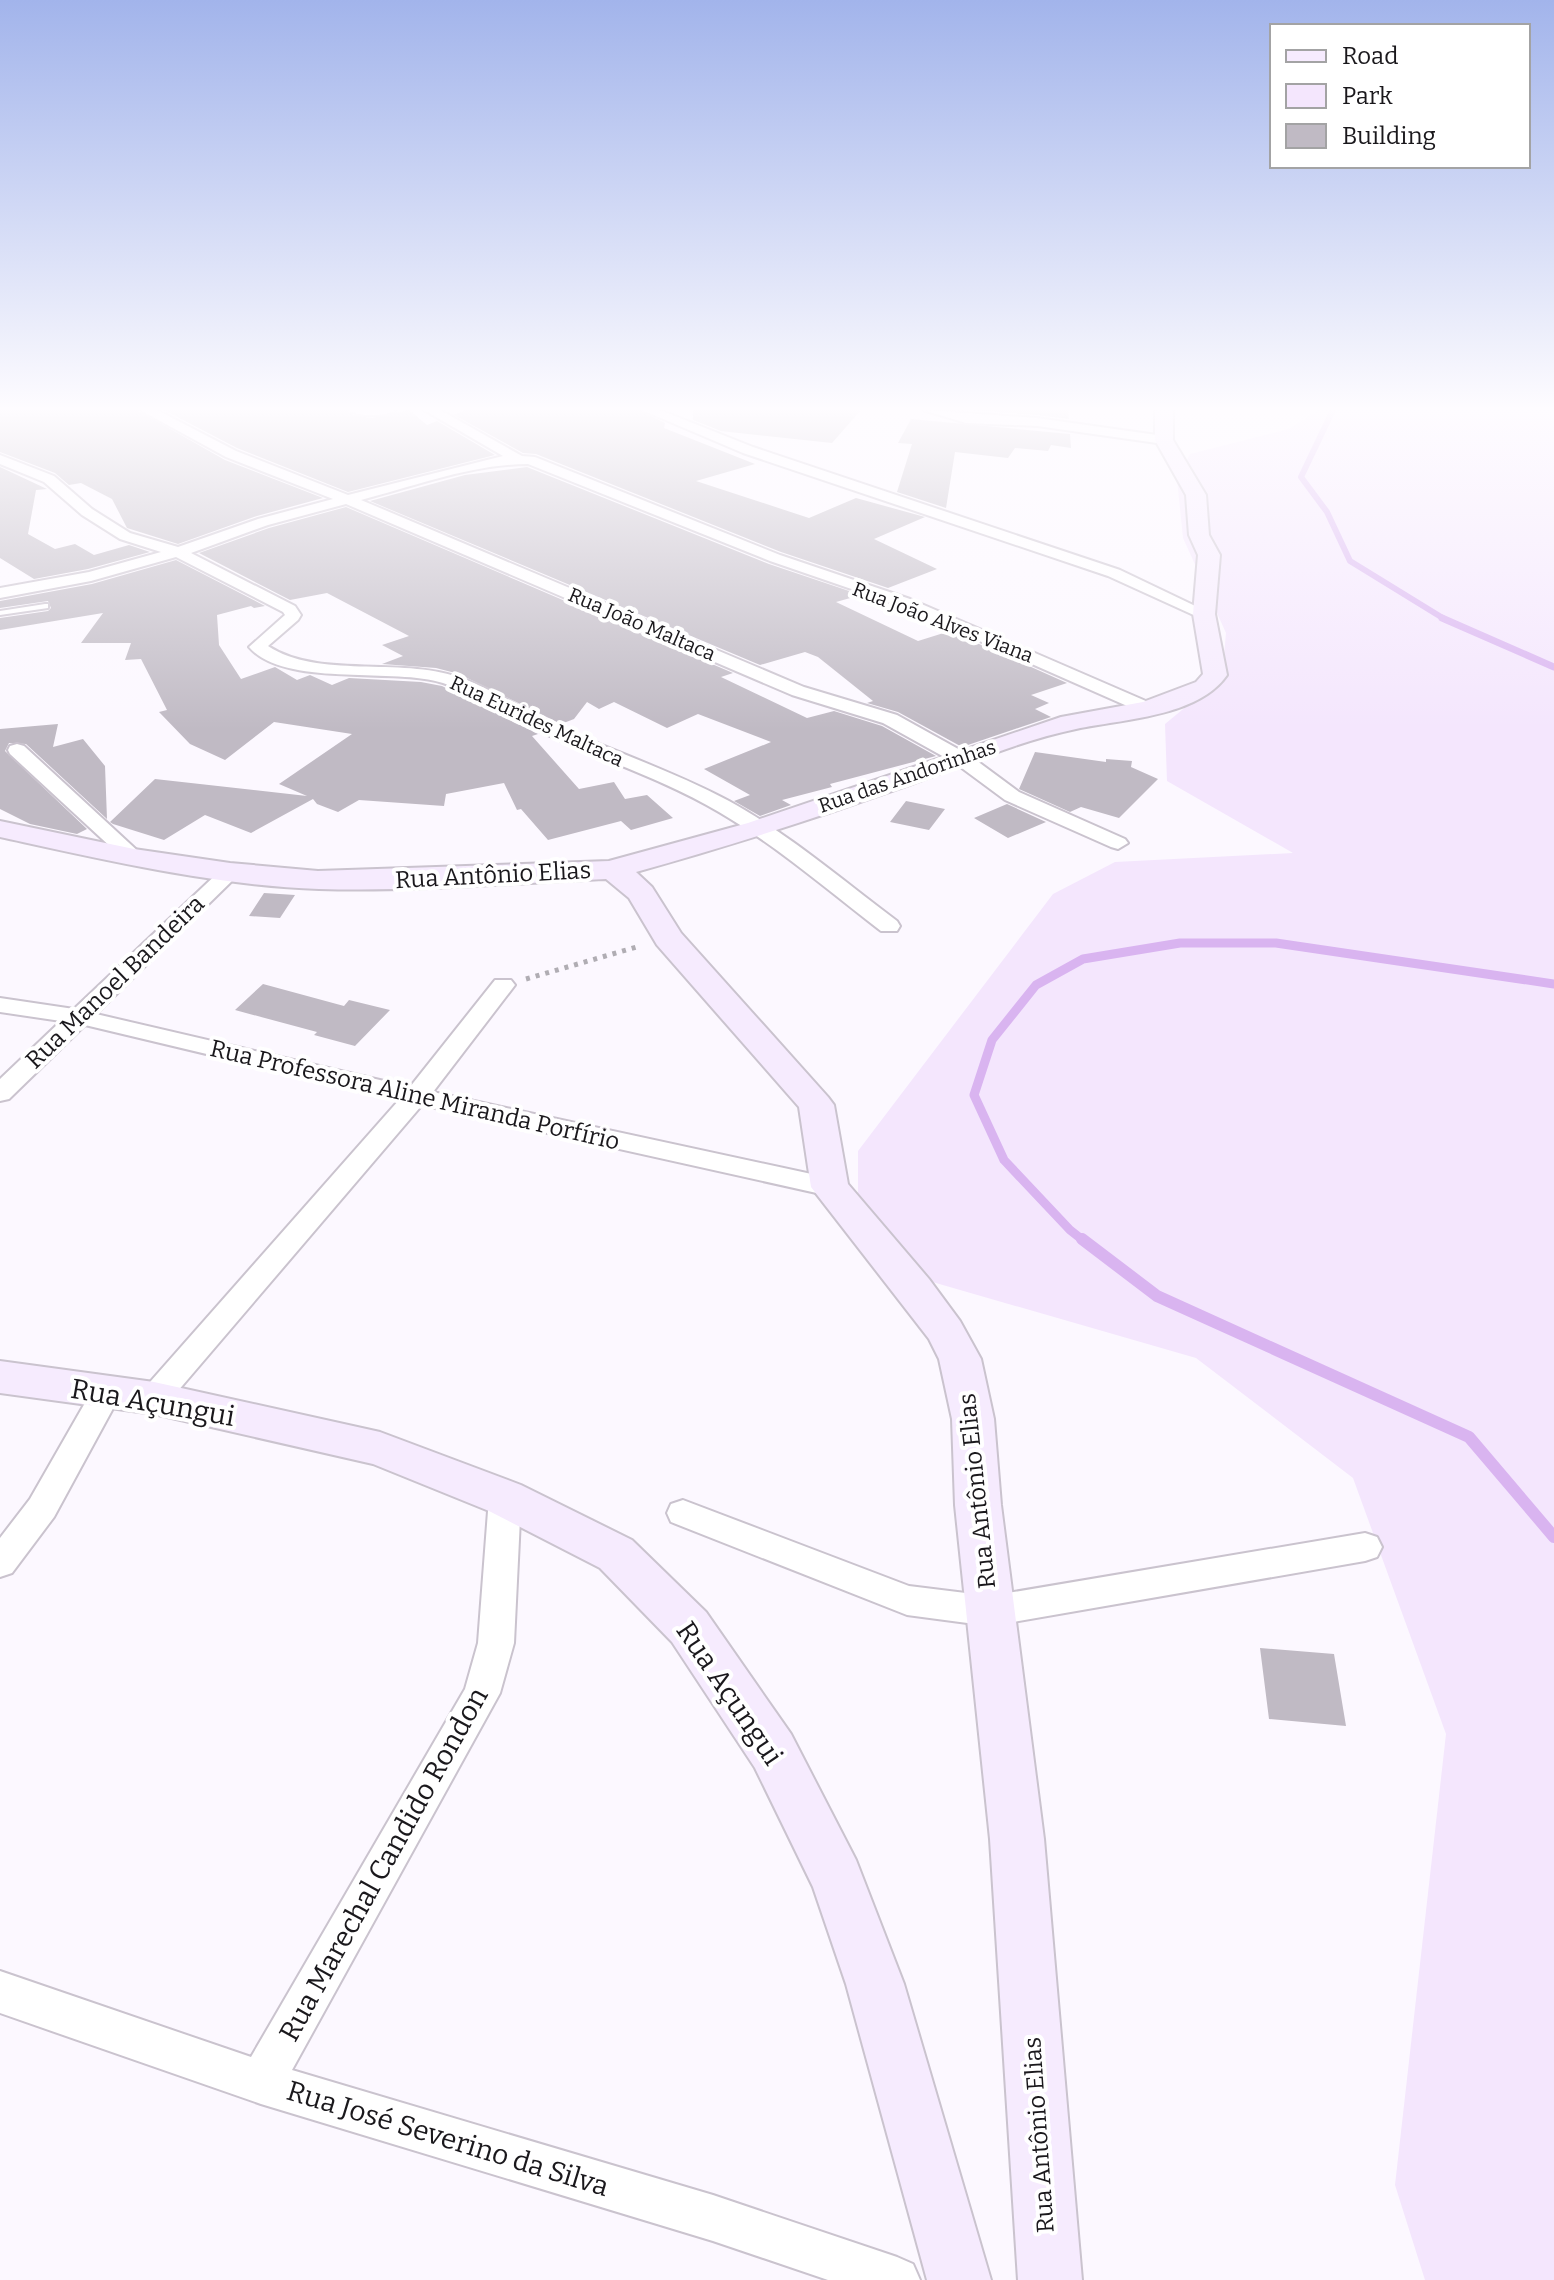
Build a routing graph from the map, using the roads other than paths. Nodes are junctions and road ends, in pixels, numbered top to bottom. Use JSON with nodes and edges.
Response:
{"nodes":[{"id":1,"x":94,"y":516,"type":"edge"},
{"id":2,"x":283,"y":516,"type":"edge"},
{"id":3,"x":387,"y":516,"type":"edge"},
{"id":4,"x":672,"y":516,"type":"edge"},
{"id":5,"x":946,"y":516,"type":"edge"},
{"id":6,"x":1198,"y":516,"type":"edge"},
{"id":7,"x":178,"y":552,"type":"junction"},
{"id":8,"x":0,"y":593,"type":"edge"},
{"id":9,"x":45,"y":606,"type":"dead end"},
{"id":10,"x":0,"y":613,"type":"edge"},
{"id":11,"x":1204,"y":614,"type":"junction"},
{"id":12,"x":1149,"y":709,"type":"junction"},
{"id":13,"x":17,"y":750,"type":"dead end"},
{"id":14,"x":962,"y":759,"type":"junction"},
{"id":15,"x":0,"y":829,"type":"edge"},
{"id":16,"x":758,"y":829,"type":"junction"},
{"id":17,"x":1118,"y":843,"type":"dead end"},
{"id":18,"x":134,"y":858,"type":"junction"},
{"id":19,"x":610,"y":870,"type":"junction"},
{"id":20,"x":230,"y":872,"type":"junction"},
{"id":21,"x":889,"y":926,"type":"dead end"},
{"id":22,"x":503,"y":985,"type":"road end"},
{"id":23,"x":0,"y":1005,"type":"edge"},
{"id":24,"x":81,"y":1017,"type":"junction"},
{"id":25,"x":0,"y":1093,"type":"edge"},
{"id":26,"x":416,"y":1096,"type":"junction"},
{"id":27,"x":830,"y":1187,"type":"junction"},
{"id":28,"x":0,"y":1377,"type":"edge"},
{"id":29,"x":131,"y":1394,"type":"junction"},
{"id":30,"x":505,"y":1498,"type":"junction"},
{"id":31,"x":683,"y":1513,"type":"dead end"},
{"id":32,"x":1365,"y":1547,"type":"dead end"},
{"id":33,"x":0,"y":1563,"type":"edge"},
{"id":34,"x":990,"y":1611,"type":"junction"},
{"id":35,"x":0,"y":1992,"type":"edge"},
{"id":36,"x":261,"y":2082,"type":"junction"},
{"id":37,"x":897,"y":2280,"type":"edge"},
{"id":38,"x":959,"y":2280,"type":"edge"},
{"id":39,"x":1050,"y":2280,"type":"edge"}],
"edges":[{"from":1,"to":7,"type":"street","name":"Rua Eurides Maltaca"},
{"from":2,"to":7,"type":"street","name":"Rua João Alves Viana"},
{"from":3,"to":14,"type":"street","name":"Rua João Maltaca"},
{"from":4,"to":12,"type":"street","name":"Rua João Alves Viana"},
{"from":5,"to":11,"type":"street"},
{"from":6,"to":11,"type":"street"},
{"from":7,"to":8,"type":"street","name":"Rua João Alves Viana"},
{"from":7,"to":16,"type":"street","name":"Rua Eurides Maltaca"},
{"from":9,"to":10,"type":"lane"},
{"from":11,"to":12,"type":"street","name":"Rua das Andorinhas"},
{"from":12,"to":14,"type":"street","name":"Rua das Andorinhas"},
{"from":13,"to":18,"type":"street"},
{"from":14,"to":16,"type":"street","name":"Rua das Andorinhas"},
{"from":14,"to":17,"type":"street","name":"Rua João Maltaca"},
{"from":15,"to":18,"type":"street","name":"Rua Antônio Elias"},
{"from":16,"to":19,"type":"street","name":"Rua das Andorinhas"},
{"from":16,"to":21,"type":"street"},
{"from":18,"to":20,"type":"street","name":"Rua Antônio Elias"},
{"from":19,"to":20,"type":"street","name":"Rua Antônio Elias"},
{"from":19,"to":27,"type":"street","name":"Rua Antônio Elias"},
{"from":20,"to":24,"type":"street","name":"Rua Manoel Bandeira"},
{"from":22,"to":26,"type":"street"},
{"from":23,"to":24,"type":"street","name":"Rua Professora Aline Miranda Porfírio"},
{"from":24,"to":25,"type":"street","name":"Rua Manoel Bandeira"},
{"from":24,"to":26,"type":"street","name":"Rua Professora Aline Miranda Porfírio"},
{"from":26,"to":27,"type":"street","name":"Rua Professora Aline Miranda Porfírio"},
{"from":26,"to":29,"type":"street"},
{"from":27,"to":34,"type":"street","name":"Rua Antônio Elias"},
{"from":28,"to":29,"type":"street","name":"Rua Açungui"},
{"from":29,"to":30,"type":"street","name":"Rua Açungui"},
{"from":29,"to":33,"type":"street"},
{"from":30,"to":36,"type":"street","name":"Rua Marechal Candido Rondon"},
{"from":30,"to":38,"type":"street","name":"Rua Açungui"},
{"from":31,"to":34,"type":"street"},
{"from":32,"to":34,"type":"street"},
{"from":34,"to":39,"type":"street","name":"Rua Antônio Elias"},
{"from":35,"to":36,"type":"street","name":"Rua José Severino da Silva"},
{"from":36,"to":37,"type":"street","name":"Rua José Severino da Silva"}]}
